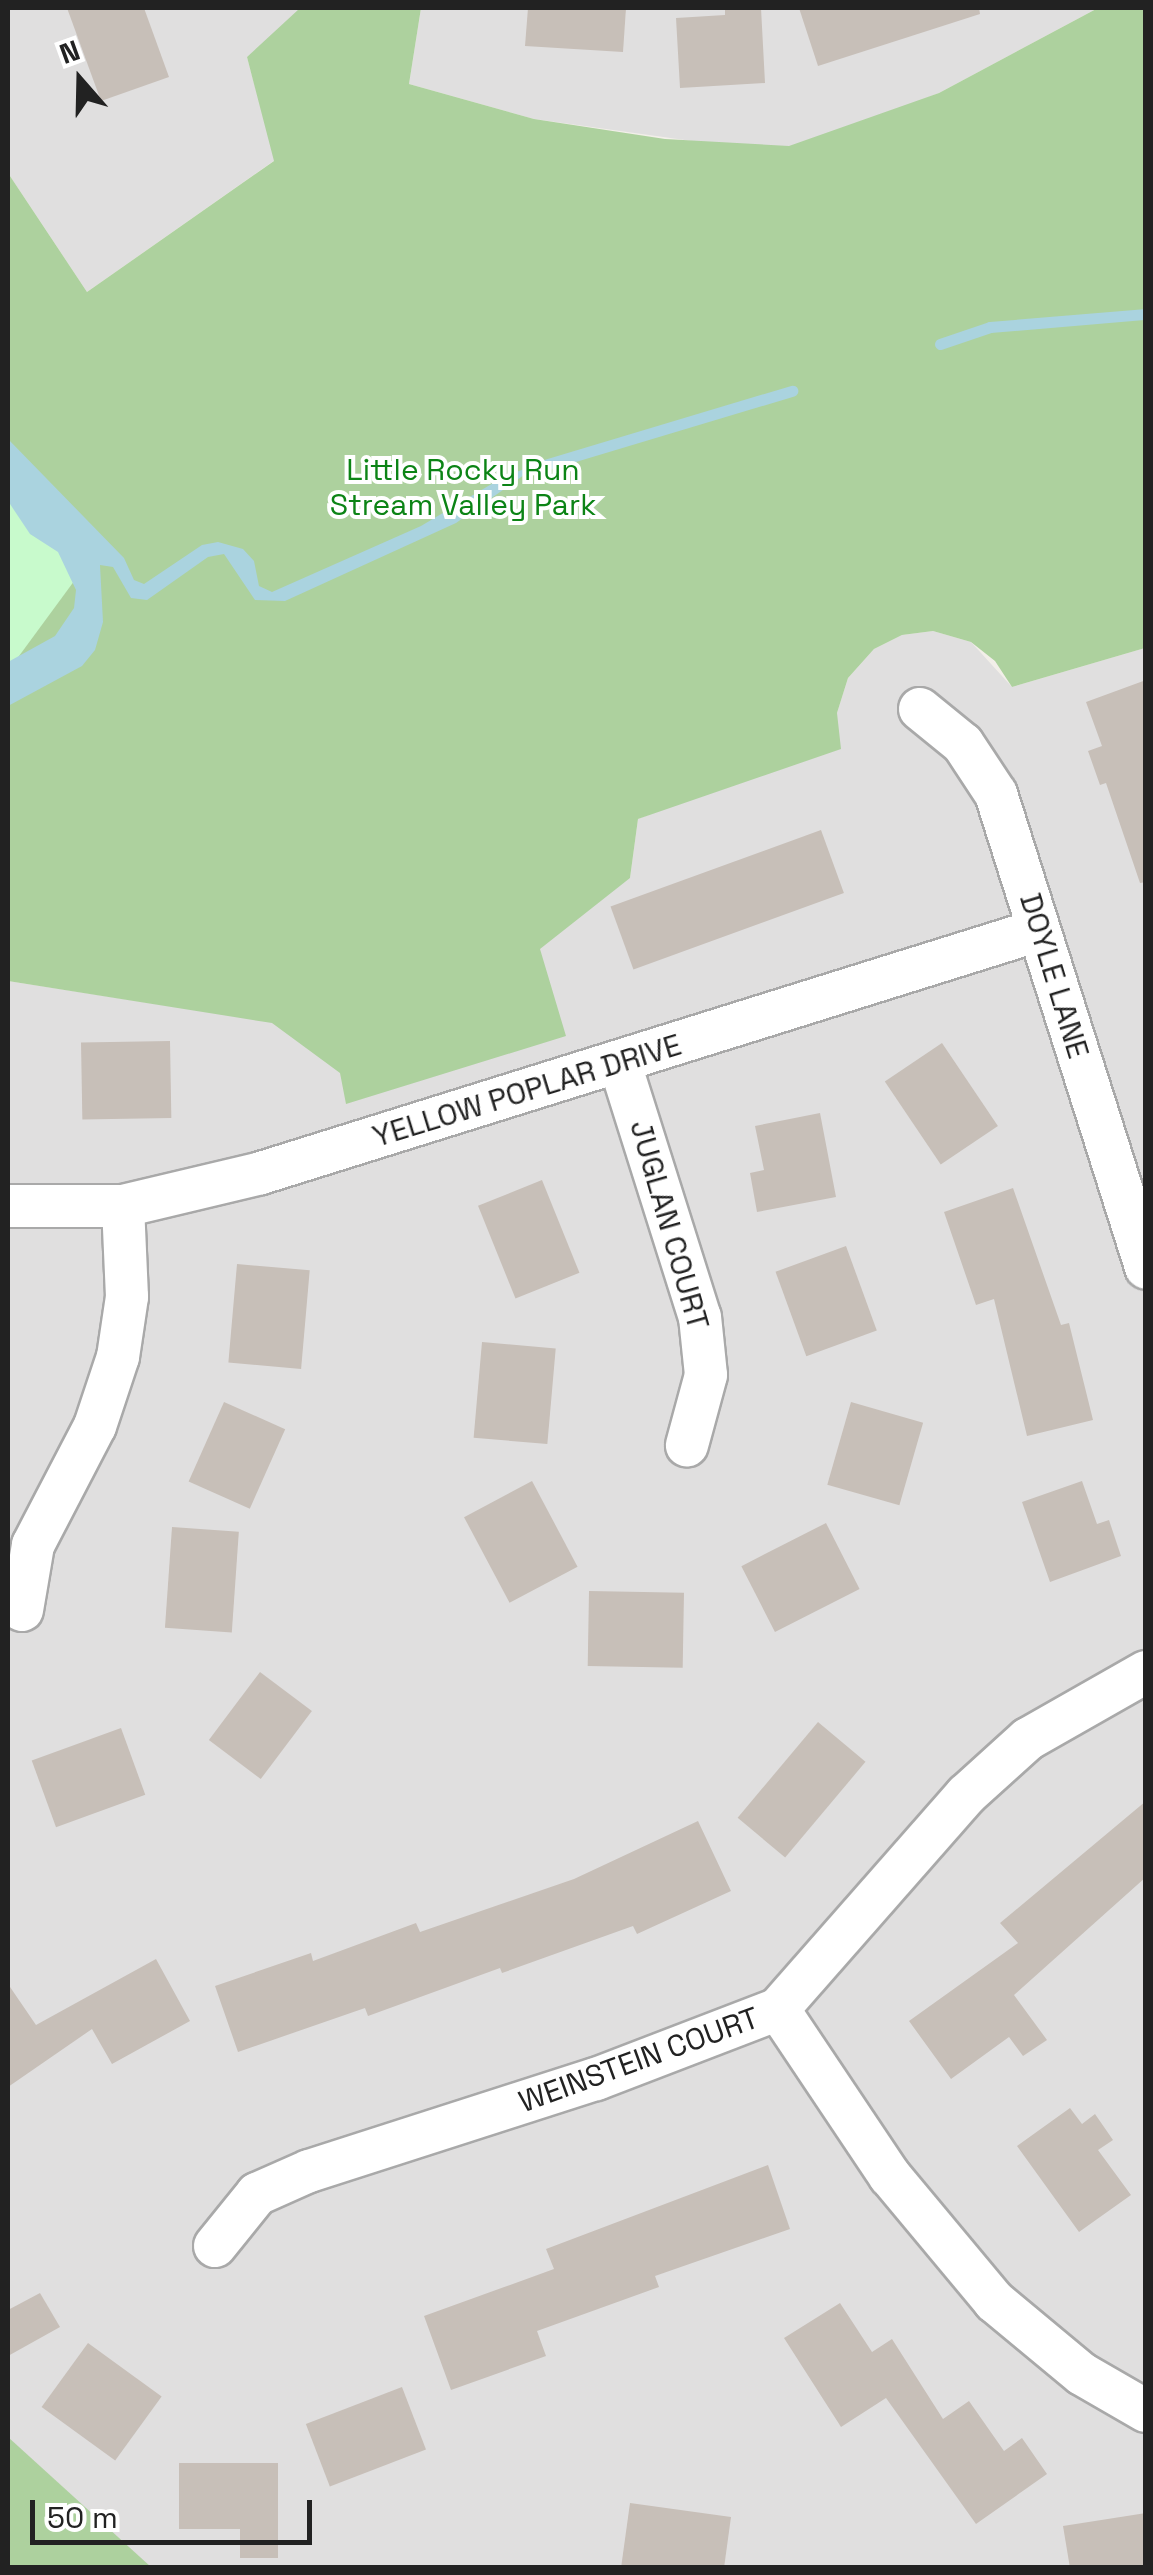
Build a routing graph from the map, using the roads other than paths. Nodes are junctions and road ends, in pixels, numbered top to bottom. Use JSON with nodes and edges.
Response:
{"nodes":[{"id":1,"x":920,"y":710,"type":"dead end"},
{"id":2,"x":1039,"y":930,"type":"junction"},
{"id":3,"x":620,"y":1064,"type":"junction"},
{"id":4,"x":8,"y":1206,"type":"edge"},
{"id":5,"x":124,"y":1206,"type":"junction"},
{"id":6,"x":1146,"y":1268,"type":"edge"},
{"id":7,"x":687,"y":1446,"type":"dead end"},
{"id":8,"x":22,"y":1610,"type":"dead end"},
{"id":9,"x":1146,"y":1672,"type":"edge"},
{"id":10,"x":778,"y":2009,"type":"junction"},
{"id":11,"x":216,"y":2246,"type":"dead end"},
{"id":12,"x":1146,"y":2410,"type":"edge"}],
"edges":[{"from":1,"to":2,"type":"street","name":"DOYLE LANE"},
{"from":2,"to":3,"type":"street","name":"YELLOW POPLAR DRIVE"},
{"from":2,"to":6,"type":"street","name":"DOYLE LANE"},
{"from":3,"to":5,"type":"street","name":"YELLOW POPLAR DRIVE"},
{"from":3,"to":7,"type":"street","name":"JUGLAN COURT"},
{"from":4,"to":5,"type":"street","name":"YELLOW POPLAR DRIVE"},
{"from":5,"to":8,"type":"street"},
{"from":9,"to":10,"type":"street","name":"WEINSTEIN COURT"},
{"from":10,"to":11,"type":"street","name":"WEINSTEIN COURT"},
{"from":10,"to":12,"type":"street"}]}
